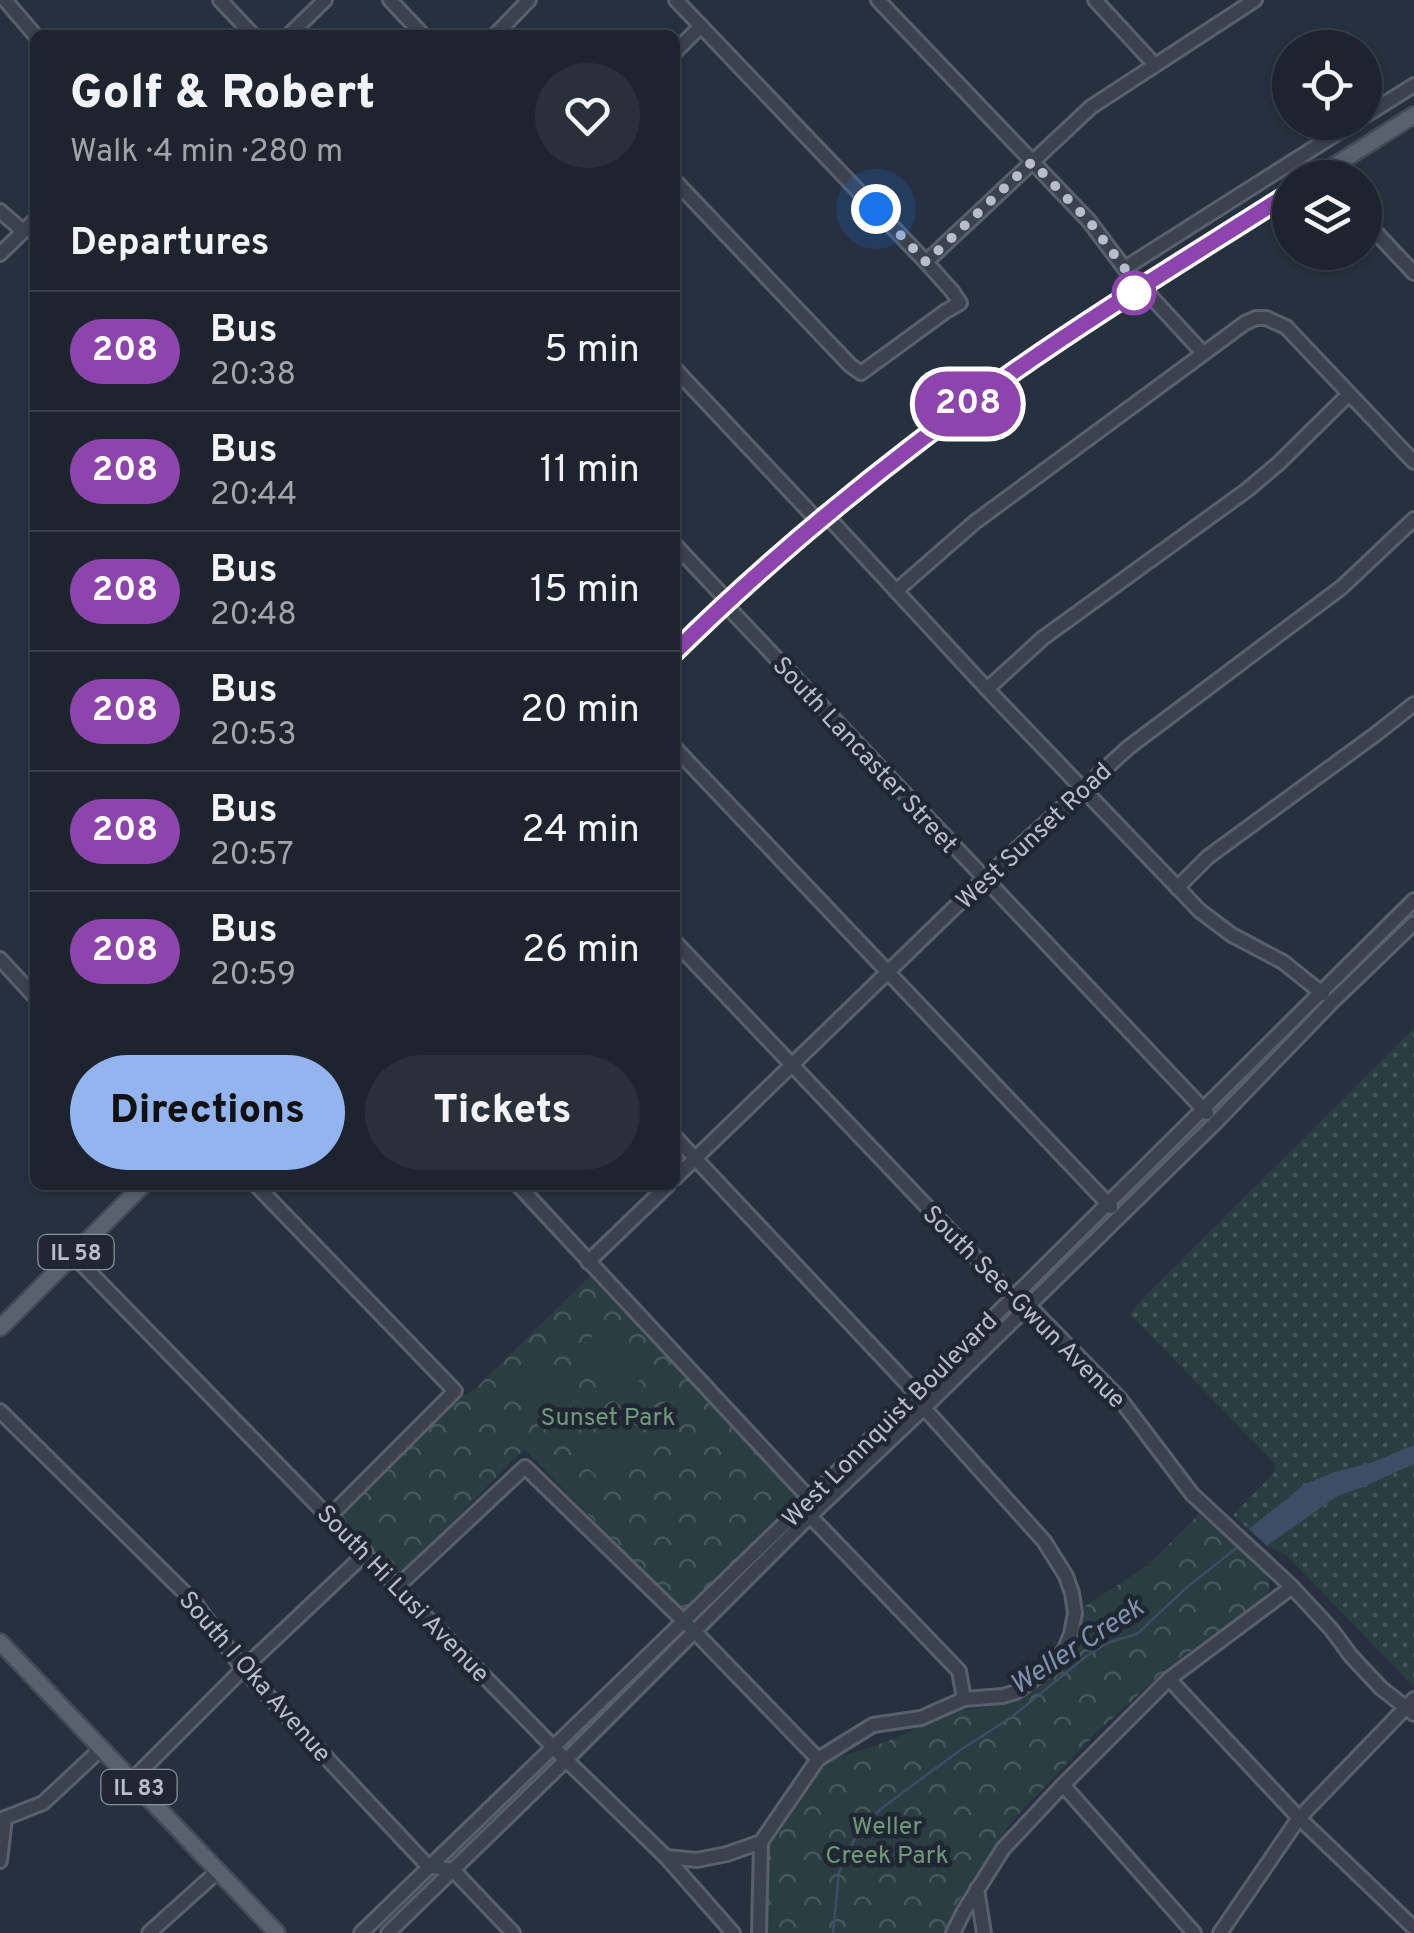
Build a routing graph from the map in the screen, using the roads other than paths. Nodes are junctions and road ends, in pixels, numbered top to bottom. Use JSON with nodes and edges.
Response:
{"nodes":[{"id":1,"x":5,"y":0,"type":"edge"},
{"id":2,"x":220,"y":0,"type":"edge"},
{"id":3,"x":325,"y":0,"type":"edge"},
{"id":4,"x":390,"y":0,"type":"edge"},
{"id":5,"x":530,"y":0,"type":"edge"},
{"id":6,"x":676,"y":0,"type":"edge"},
{"id":7,"x":878,"y":0,"type":"edge"},
{"id":8,"x":1094,"y":0,"type":"edge"},
{"id":9,"x":1255,"y":0,"type":"edge"},
{"id":10,"x":701,"y":26,"type":"junction"},
{"id":11,"x":32,"y":30,"type":"edge"},
{"id":12,"x":248,"y":30,"type":"edge"},
{"id":13,"x":294,"y":30,"type":"edge"},
{"id":14,"x":418,"y":30,"type":"edge"},
{"id":15,"x":500,"y":30,"type":"edge"},
{"id":16,"x":680,"y":47,"type":"edge"},
{"id":17,"x":1156,"y":65,"type":"junction"},
{"id":18,"x":1414,"y":85,"type":"edge"},
{"id":19,"x":1382,"y":105,"type":"edge"},
{"id":20,"x":1414,"y":115,"type":"edge"},
{"id":21,"x":1327,"y":140,"type":"edge"},
{"id":22,"x":1346,"y":160,"type":"edge"},
{"id":23,"x":1032,"y":162,"type":"junction"},
{"id":24,"x":680,"y":186,"type":"edge"},
{"id":25,"x":1272,"y":205,"type":"edge"},
{"id":26,"x":0,"y":211,"type":"edge"},
{"id":27,"x":30,"y":225,"type":"edge"},
{"id":28,"x":23,"y":231,"type":"junction"},
{"id":29,"x":1382,"y":239,"type":"edge"},
{"id":30,"x":0,"y":254,"type":"edge"},
{"id":31,"x":926,"y":262,"type":"junction"},
{"id":32,"x":1125,"y":268,"type":"junction"},
{"id":33,"x":1414,"y":273,"type":"edge"},
{"id":34,"x":1141,"y":288,"type":"junction"},
{"id":35,"x":1203,"y":352,"type":"junction"},
{"id":36,"x":680,"y":373,"type":"edge"},
{"id":37,"x":1348,"y":394,"type":"junction"},
{"id":38,"x":1414,"y":462,"type":"edge"},
{"id":39,"x":822,"y":518,"type":"junction"},
{"id":40,"x":1414,"y":519,"type":"edge"},
{"id":41,"x":680,"y":551,"type":"edge"},
{"id":42,"x":896,"y":590,"type":"junction"},
{"id":43,"x":726,"y":602,"type":"junction"},
{"id":44,"x":680,"y":647,"type":"edge"},
{"id":45,"x":987,"y":688,"type":"junction"},
{"id":46,"x":1414,"y":704,"type":"edge"},
{"id":47,"x":680,"y":753,"type":"edge"},
{"id":48,"x":1083,"y":788,"type":"junction"},
{"id":49,"x":984,"y":879,"type":"junction"},
{"id":50,"x":1177,"y":888,"type":"junction"},
{"id":51,"x":1414,"y":900,"type":"edge"},
{"id":52,"x":1414,"y":923,"type":"edge"},
{"id":53,"x":680,"y":947,"type":"edge"},
{"id":54,"x":0,"y":959,"type":"edge"},
{"id":55,"x":886,"y":972,"type":"junction"},
{"id":56,"x":30,"y":991,"type":"edge"},
{"id":57,"x":1320,"y":991,"type":"junction"},
{"id":58,"x":1332,"y":1002,"type":"junction"},
{"id":59,"x":791,"y":1064,"type":"junction"},
{"id":60,"x":1204,"y":1110,"type":"junction"},
{"id":61,"x":1216,"y":1122,"type":"junction"},
{"id":62,"x":680,"y":1142,"type":"edge"},
{"id":63,"x":695,"y":1158,"type":"junction"},
{"id":64,"x":680,"y":1173,"type":"edge"},
{"id":65,"x":137,"y":1190,"type":"edge"},
{"id":66,"x":261,"y":1190,"type":"edge"},
{"id":67,"x":523,"y":1190,"type":"edge"},
{"id":68,"x":663,"y":1190,"type":"edge"},
{"id":69,"x":1108,"y":1204,"type":"junction"},
{"id":70,"x":1120,"y":1216,"type":"junction"},
{"id":71,"x":73,"y":1255,"type":"junction"},
{"id":72,"x":588,"y":1262,"type":"junction"},
{"id":73,"x":1012,"y":1297,"type":"junction"},
{"id":74,"x":1028,"y":1305,"type":"junction"},
{"id":75,"x":0,"y":1328,"type":"edge"},
{"id":76,"x":915,"y":1392,"type":"junction"},
{"id":77,"x":924,"y":1408,"type":"junction"},
{"id":78,"x":0,"y":1411,"type":"edge"},
{"id":79,"x":810,"y":1499,"type":"junction"},
{"id":80,"x":330,"y":1516,"type":"junction"},
{"id":81,"x":810,"y":1516,"type":"junction"},
{"id":82,"x":366,"y":1553,"type":"junction"},
{"id":83,"x":398,"y":1586,"type":"junction"},
{"id":84,"x":1292,"y":1586,"type":"junction"},
{"id":85,"x":683,"y":1620,"type":"junction"},
{"id":86,"x":695,"y":1632,"type":"junction"},
{"id":87,"x":0,"y":1642,"type":"edge"},
{"id":88,"x":243,"y":1668,"type":"junction"},
{"id":89,"x":1169,"y":1679,"type":"junction"},
{"id":90,"x":964,"y":1699,"type":"junction"},
{"id":91,"x":1411,"y":1706,"type":"edge"},
{"id":92,"x":552,"y":1746,"type":"junction"},
{"id":93,"x":102,"y":1748,"type":"junction"},
{"id":94,"x":818,"y":1759,"type":"junction"},
{"id":95,"x":566,"y":1760,"type":"junction"},
{"id":96,"x":132,"y":1780,"type":"junction"},
{"id":97,"x":1062,"y":1785,"type":"junction"},
{"id":98,"x":2,"y":1817,"type":"edge"},
{"id":99,"x":1299,"y":1818,"type":"junction"},
{"id":100,"x":761,"y":1842,"type":"junction"},
{"id":101,"x":666,"y":1857,"type":"junction"},
{"id":102,"x":0,"y":1861,"type":"edge"},
{"id":103,"x":428,"y":1866,"type":"junction"},
{"id":104,"x":452,"y":1870,"type":"junction"},
{"id":105,"x":218,"y":1871,"type":"junction"},
{"id":106,"x":977,"y":1890,"type":"junction"},
{"id":107,"x":1414,"y":1928,"type":"edge"},
{"id":108,"x":149,"y":1933,"type":"edge"},
{"id":109,"x":277,"y":1933,"type":"edge"},
{"id":110,"x":361,"y":1933,"type":"edge"},
{"id":111,"x":388,"y":1933,"type":"edge"},
{"id":112,"x":512,"y":1933,"type":"edge"},
{"id":113,"x":733,"y":1933,"type":"edge"},
{"id":114,"x":758,"y":1933,"type":"edge"},
{"id":115,"x":953,"y":1933,"type":"edge"},
{"id":116,"x":984,"y":1933,"type":"edge"},
{"id":117,"x":1194,"y":1933,"type":"edge"},
{"id":118,"x":1220,"y":1933,"type":"edge"}],
"edges":[{"from":1,"to":11,"type":"street"},
{"from":2,"to":12,"type":"street"},
{"from":3,"to":13,"type":"street"},
{"from":4,"to":14,"type":"street"},
{"from":5,"to":15,"type":"street"},
{"from":6,"to":10,"type":"street"},
{"from":7,"to":23,"type":"street"},
{"from":8,"to":17,"type":"street"},
{"from":9,"to":17,"type":"street"},
{"from":10,"to":16,"type":"street"},
{"from":10,"to":31,"type":"street"},
{"from":17,"to":23,"type":"street"},
{"from":18,"to":19,"type":"street"},
{"from":20,"to":22,"type":"main road"},
{"from":21,"to":32,"type":"street"},
{"from":23,"to":31,"type":"street"},
{"from":23,"to":32,"type":"street"},
{"from":24,"to":31,"type":"street"},
{"from":25,"to":34,"type":"main road"},
{"from":26,"to":28,"type":"street"},
{"from":27,"to":28,"type":"street"},
{"from":28,"to":30,"type":"street"},
{"from":29,"to":33,"type":"street"},
{"from":32,"to":34,"type":"street"},
{"from":34,"to":35,"type":"street"},
{"from":34,"to":39,"type":"main road"},
{"from":35,"to":37,"type":"street"},
{"from":35,"to":42,"type":"street"},
{"from":36,"to":39,"type":"street"},
{"from":37,"to":38,"type":"street"},
{"from":37,"to":45,"type":"street"},
{"from":39,"to":42,"type":"street"},
{"from":39,"to":43,"type":"main road"},
{"from":40,"to":48,"type":"street","name":"West Sunset Road"},
{"from":41,"to":43,"type":"street","name":"South Lancaster Street"},
{"from":42,"to":45,"type":"street"},
{"from":43,"to":44,"type":"main road"},
{"from":43,"to":49,"type":"street","name":"South Lancaster Street"},
{"from":45,"to":48,"type":"street"},
{"from":46,"to":50,"type":"street"},
{"from":47,"to":55,"type":"street"},
{"from":48,"to":49,"type":"street","name":"West Sunset Road"},
{"from":48,"to":50,"type":"street"},
{"from":49,"to":55,"type":"street","name":"West Sunset Road"},
{"from":49,"to":60,"type":"street","name":"South Lancaster Street"},
{"from":50,"to":57,"type":"street"},
{"from":51,"to":57,"type":"street","name":"West Lonnquist Boulevard"},
{"from":52,"to":58,"type":"street","name":"West Lonnquist Boulevard"},
{"from":53,"to":59,"type":"street","name":"South See-Gwun Avenue"},
{"from":54,"to":56,"type":"street"},
{"from":55,"to":59,"type":"street","name":"West Sunset Road"},
{"from":55,"to":69,"type":"street"},
{"from":57,"to":58,"type":"street"},
{"from":57,"to":60,"type":"street","name":"West Lonnquist Boulevard"},
{"from":58,"to":61,"type":"street","name":"West Lonnquist Boulevard"},
{"from":59,"to":63,"type":"street","name":"West Sunset Road"},
{"from":59,"to":73,"type":"street","name":"South See-Gwun Avenue"},
{"from":60,"to":61,"type":"street","name":"South Lancaster Street"},
{"from":60,"to":69,"type":"street","name":"West Lonnquist Boulevard"},
{"from":61,"to":70,"type":"street","name":"West Lonnquist Boulevard"},
{"from":62,"to":63,"type":"street"},
{"from":63,"to":64,"type":"street","name":"West Sunset Road"},
{"from":63,"to":76,"type":"street"},
{"from":65,"to":71,"type":"main road","number":"IL 58"},
{"from":66,"to":80,"type":"street"},
{"from":67,"to":72,"type":"street"},
{"from":68,"to":72,"type":"street"},
{"from":69,"to":70,"type":"street"},
{"from":69,"to":73,"type":"street","name":"West Lonnquist Boulevard"},
{"from":70,"to":74,"type":"street","name":"West Lonnquist Boulevard"},
{"from":71,"to":75,"type":"main road","number":"IL 58"},
{"from":71,"to":80,"type":"street","name":"South Hi Lusi Avenue"},
{"from":72,"to":79,"type":"street"},
{"from":73,"to":74,"type":"street","name":"South See-Gwun Avenue"},
{"from":73,"to":76,"type":"street","name":"West Lonnquist Boulevard"},
{"from":74,"to":77,"type":"street","name":"West Lonnquist Boulevard"},
{"from":74,"to":84,"type":"street","name":"South See-Gwun Avenue"},
{"from":76,"to":77,"type":"street"},
{"from":76,"to":79,"type":"street","name":"West Lonnquist Boulevard"},
{"from":77,"to":81,"type":"street","name":"West Lonnquist Boulevard"},
{"from":77,"to":90,"type":"street"},
{"from":78,"to":88,"type":"street","name":"South I Oka Avenue"},
{"from":79,"to":81,"type":"street"},
{"from":79,"to":85,"type":"street","name":"West Lonnquist Boulevard"},
{"from":80,"to":82,"type":"street","name":"South Hi Lusi Avenue"},
{"from":81,"to":86,"type":"street","name":"West Lonnquist Boulevard"},
{"from":81,"to":90,"type":"street"},
{"from":82,"to":83,"type":"street","name":"South Hi Lusi Avenue"},
{"from":82,"to":88,"type":"street"},
{"from":83,"to":85,"type":"street"},
{"from":83,"to":92,"type":"street","name":"South Hi Lusi Avenue"},
{"from":84,"to":89,"type":"street"},
{"from":84,"to":91,"type":"street","name":"South See-Gwun Avenue"},
{"from":85,"to":86,"type":"street"},
{"from":85,"to":92,"type":"street","name":"West Lonnquist Boulevard"},
{"from":86,"to":94,"type":"street"},
{"from":86,"to":95,"type":"street","name":"West Lonnquist Boulevard"},
{"from":87,"to":93,"type":"main road","number":"IL 83"},
{"from":88,"to":96,"type":"street"},
{"from":88,"to":103,"type":"street","name":"South I Oka Avenue"},
{"from":89,"to":97,"type":"street"},
{"from":89,"to":99,"type":"street"},
{"from":90,"to":94,"type":"street"},
{"from":91,"to":99,"type":"street"},
{"from":92,"to":95,"type":"street","name":"South Hi Lusi Avenue"},
{"from":92,"to":103,"type":"street","name":"West Lonnquist Boulevard"},
{"from":93,"to":96,"type":"main road","number":"IL 83"},
{"from":93,"to":98,"type":"street"},
{"from":94,"to":100,"type":"street"},
{"from":95,"to":101,"type":"street","name":"South Hi Lusi Avenue"},
{"from":95,"to":104,"type":"street","name":"West Lonnquist Boulevard"},
{"from":96,"to":105,"type":"main road","number":"IL 83"},
{"from":97,"to":106,"type":"street"},
{"from":97,"to":117,"type":"street"},
{"from":98,"to":102,"type":"street"},
{"from":99,"to":107,"type":"street"},
{"from":99,"to":118,"type":"street"},
{"from":100,"to":101,"type":"street"},
{"from":100,"to":114,"type":"street"},
{"from":101,"to":113,"type":"street","name":"South Hi Lusi Avenue"},
{"from":103,"to":104,"type":"street"},
{"from":103,"to":110,"type":"street","name":"West Lonnquist Boulevard"},
{"from":104,"to":111,"type":"street","name":"West Lonnquist Boulevard"},
{"from":104,"to":112,"type":"street"},
{"from":105,"to":108,"type":"street"},
{"from":105,"to":109,"type":"main road","number":"IL 83"},
{"from":106,"to":115,"type":"street"},
{"from":106,"to":116,"type":"street"}]}
